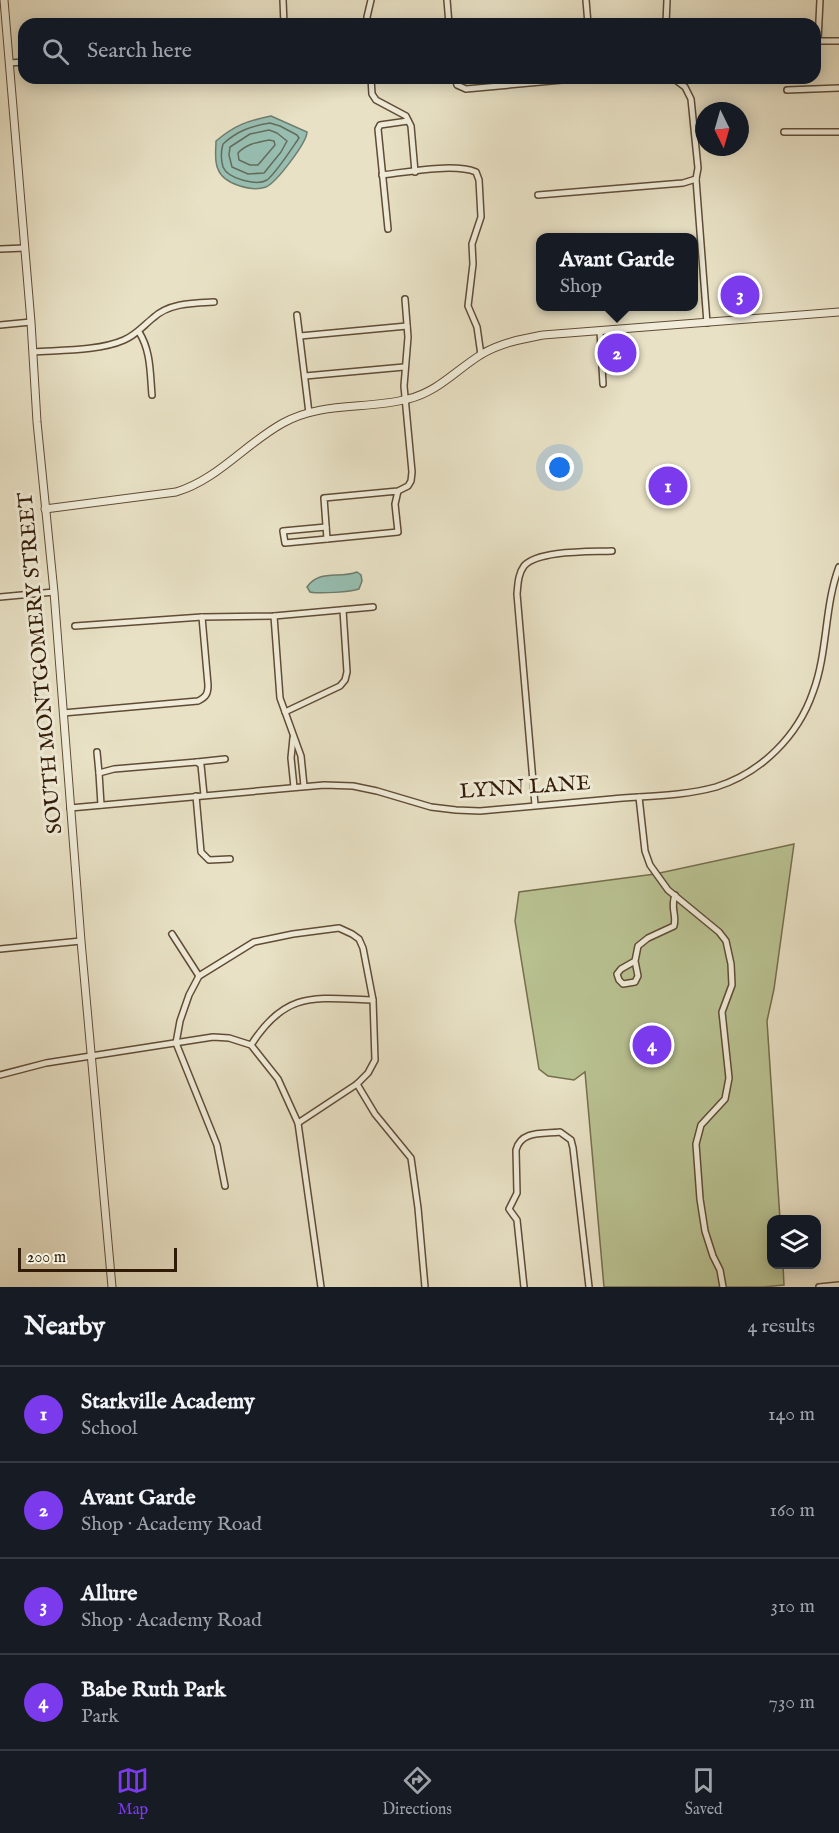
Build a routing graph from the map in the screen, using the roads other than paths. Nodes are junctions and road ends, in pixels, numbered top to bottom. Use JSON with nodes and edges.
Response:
{"nodes":[{"id":1,"x":4,"y":0,"type":"edge"},
{"id":2,"x":283,"y":0,"type":"edge"},
{"id":3,"x":371,"y":0,"type":"edge"},
{"id":4,"x":447,"y":0,"type":"edge"},
{"id":5,"x":586,"y":0,"type":"edge"},
{"id":6,"x":668,"y":0,"type":"edge"},
{"id":7,"x":820,"y":0,"type":"edge"},
{"id":8,"x":284,"y":18,"type":"edge"},
{"id":9,"x":367,"y":18,"type":"edge"},
{"id":10,"x":448,"y":18,"type":"edge"},
{"id":11,"x":588,"y":18,"type":"edge"},
{"id":12,"x":666,"y":18,"type":"edge"},
{"id":13,"x":819,"y":18,"type":"edge"},
{"id":14,"x":839,"y":41,"type":"edge"},
{"id":15,"x":821,"y":42,"type":"edge"},
{"id":16,"x":18,"y":62,"type":"edge"},
{"id":17,"x":9,"y":63,"type":"junction"},
{"id":18,"x":371,"y":84,"type":"edge"},
{"id":19,"x":457,"y":84,"type":"edge"},
{"id":20,"x":513,"y":84,"type":"edge"},
{"id":21,"x":681,"y":84,"type":"edge"},
{"id":22,"x":839,"y":88,"type":"edge"},
{"id":23,"x":787,"y":90,"type":"dead end"},
{"id":24,"x":408,"y":121,"type":"junction"},
{"id":25,"x":784,"y":132,"type":"dead end"},
{"id":26,"x":839,"y":132,"type":"edge"},
{"id":27,"x":415,"y":172,"type":"junction"},
{"id":28,"x":382,"y":174,"type":"junction"},
{"id":29,"x":696,"y":179,"type":"junction"},
{"id":30,"x":538,"y":195,"type":"dead end"},
{"id":31,"x":388,"y":229,"type":"dead end"},
{"id":32,"x":0,"y":249,"type":"edge"},
{"id":33,"x":25,"y":249,"type":"junction"},
{"id":34,"x":405,"y":299,"type":"dead end"},
{"id":35,"x":214,"y":302,"type":"dead end"},
{"id":36,"x":839,"y":312,"type":"edge"},
{"id":37,"x":297,"y":315,"type":"dead end"},
{"id":38,"x":31,"y":322,"type":"junction"},
{"id":39,"x":707,"y":323,"type":"junction"},
{"id":40,"x":0,"y":325,"type":"edge"},
{"id":41,"x":407,"y":327,"type":"junction"},
{"id":42,"x":600,"y":331,"type":"junction"},
{"id":43,"x":139,"y":332,"type":"junction"},
{"id":44,"x":300,"y":336,"type":"junction"},
{"id":45,"x":33,"y":352,"type":"junction"},
{"id":46,"x":481,"y":355,"type":"junction"},
{"id":47,"x":404,"y":367,"type":"junction"},
{"id":48,"x":305,"y":376,"type":"junction"},
{"id":49,"x":603,"y":384,"type":"dead end"},
{"id":50,"x":152,"y":395,"type":"dead end"},
{"id":51,"x":405,"y":400,"type":"junction"},
{"id":52,"x":309,"y":413,"type":"junction"},
{"id":53,"x":398,"y":491,"type":"junction"},
{"id":54,"x":45,"y":509,"type":"junction"},
{"id":55,"x":326,"y":527,"type":"junction"},
{"id":56,"x":327,"y":539,"type":"junction"},
{"id":57,"x":612,"y":551,"type":"dead end"},
{"id":58,"x":839,"y":567,"type":"edge"},
{"id":59,"x":54,"y":592,"type":"junction"},
{"id":60,"x":0,"y":597,"type":"edge"},
{"id":61,"x":373,"y":607,"type":"dead end"},
{"id":62,"x":343,"y":610,"type":"junction"},
{"id":63,"x":274,"y":616,"type":"junction"},
{"id":64,"x":202,"y":617,"type":"junction"},
{"id":65,"x":75,"y":626,"type":"dead end"},
{"id":66,"x":285,"y":712,"type":"junction"},
{"id":67,"x":63,"y":713,"type":"junction"},
{"id":68,"x":293,"y":737,"type":"junction"},
{"id":69,"x":97,"y":752,"type":"dead end"},
{"id":70,"x":225,"y":759,"type":"dead end"},
{"id":71,"x":197,"y":762,"type":"junction"},
{"id":72,"x":99,"y":773,"type":"junction"},
{"id":73,"x":304,"y":786,"type":"junction"},
{"id":74,"x":294,"y":787,"type":"junction"},
{"id":75,"x":204,"y":795,"type":"junction"},
{"id":76,"x":196,"y":796,"type":"junction"},
{"id":77,"x":639,"y":797,"type":"junction"},
{"id":78,"x":101,"y":805,"type":"junction"},
{"id":79,"x":535,"y":806,"type":"junction"},
{"id":80,"x":70,"y":808,"type":"junction"},
{"id":81,"x":230,"y":859,"type":"dead end"},
{"id":82,"x":675,"y":895,"type":"junction"},
{"id":83,"x":172,"y":934,"type":"dead end"},
{"id":84,"x":81,"y":941,"type":"junction"},
{"id":85,"x":0,"y":949,"type":"edge"},
{"id":86,"x":635,"y":961,"type":"junction"},
{"id":87,"x":199,"y":976,"type":"junction"},
{"id":88,"x":373,"y":1000,"type":"junction"},
{"id":89,"x":176,"y":1043,"type":"junction"},
{"id":90,"x":251,"y":1045,"type":"junction"},
{"id":91,"x":92,"y":1057,"type":"junction"},
{"id":92,"x":0,"y":1075,"type":"edge"},
{"id":93,"x":357,"y":1084,"type":"junction"},
{"id":94,"x":298,"y":1123,"type":"junction"},
{"id":95,"x":225,"y":1186,"type":"dead end"},
{"id":96,"x":839,"y":1285,"type":"edge"},
{"id":97,"x":112,"y":1287,"type":"edge"},
{"id":98,"x":321,"y":1287,"type":"edge"},
{"id":99,"x":424,"y":1287,"type":"edge"},
{"id":100,"x":524,"y":1287,"type":"edge"},
{"id":101,"x":589,"y":1287,"type":"edge"},
{"id":102,"x":723,"y":1287,"type":"edge"},
{"id":103,"x":819,"y":1287,"type":"edge"}],
"edges":[{"from":1,"to":17,"type":"street","name":"SOUTH MONTGOMERY STREET"},
{"from":2,"to":8,"type":"street"},
{"from":3,"to":9,"type":"street"},
{"from":4,"to":10,"type":"street"},
{"from":5,"to":11,"type":"street"},
{"from":6,"to":12,"type":"street"},
{"from":7,"to":13,"type":"street"},
{"from":14,"to":15,"type":"street"},
{"from":16,"to":17,"type":"street"},
{"from":17,"to":33,"type":"street","name":"SOUTH MONTGOMERY STREET"},
{"from":18,"to":24,"type":"street"},
{"from":19,"to":20,"type":"street"},
{"from":21,"to":29,"type":"street"},
{"from":22,"to":23,"type":"street"},
{"from":24,"to":27,"type":"street"},
{"from":24,"to":28,"type":"street"},
{"from":25,"to":26,"type":"street"},
{"from":27,"to":28,"type":"street"},
{"from":27,"to":46,"type":"street"},
{"from":28,"to":31,"type":"street"},
{"from":29,"to":30,"type":"street"},
{"from":29,"to":39,"type":"street"},
{"from":32,"to":33,"type":"street"},
{"from":33,"to":38,"type":"street","name":"SOUTH MONTGOMERY STREET"},
{"from":34,"to":41,"type":"street"},
{"from":35,"to":43,"type":"street"},
{"from":36,"to":39,"type":"street"},
{"from":37,"to":44,"type":"street"},
{"from":38,"to":40,"type":"street"},
{"from":38,"to":45,"type":"street","name":"SOUTH MONTGOMERY STREET"},
{"from":39,"to":42,"type":"street"},
{"from":41,"to":44,"type":"street"},
{"from":41,"to":47,"type":"street"},
{"from":42,"to":46,"type":"street"},
{"from":42,"to":49,"type":"street"},
{"from":43,"to":45,"type":"street"},
{"from":43,"to":50,"type":"street"},
{"from":44,"to":48,"type":"street"},
{"from":45,"to":54,"type":"street","name":"SOUTH MONTGOMERY STREET"},
{"from":46,"to":51,"type":"street"},
{"from":47,"to":48,"type":"street"},
{"from":47,"to":51,"type":"street"},
{"from":48,"to":52,"type":"street"},
{"from":51,"to":52,"type":"street"},
{"from":51,"to":53,"type":"street"},
{"from":52,"to":54,"type":"street"},
{"from":53,"to":55,"type":"street"},
{"from":53,"to":56,"type":"street"},
{"from":54,"to":59,"type":"street","name":"SOUTH MONTGOMERY STREET"},
{"from":55,"to":56,"type":"street"},
{"from":55,"to":56,"type":"street"},
{"from":57,"to":79,"type":"street"},
{"from":58,"to":77,"type":"street","name":"LYNN LANE"},
{"from":59,"to":60,"type":"street"},
{"from":59,"to":67,"type":"street","name":"SOUTH MONTGOMERY STREET"},
{"from":61,"to":62,"type":"street"},
{"from":62,"to":63,"type":"street"},
{"from":62,"to":66,"type":"street"},
{"from":63,"to":64,"type":"street"},
{"from":63,"to":66,"type":"street"},
{"from":64,"to":65,"type":"street"},
{"from":64,"to":67,"type":"street"},
{"from":66,"to":68,"type":"street"},
{"from":67,"to":80,"type":"street","name":"SOUTH MONTGOMERY STREET"},
{"from":68,"to":73,"type":"street"},
{"from":68,"to":74,"type":"street"},
{"from":69,"to":72,"type":"street"},
{"from":70,"to":71,"type":"street"},
{"from":71,"to":72,"type":"street"},
{"from":71,"to":75,"type":"street"},
{"from":72,"to":78,"type":"street"},
{"from":73,"to":74,"type":"street","name":"LYNN LANE"},
{"from":73,"to":79,"type":"street","name":"LYNN LANE"},
{"from":74,"to":75,"type":"street","name":"LYNN LANE"},
{"from":75,"to":76,"type":"street","name":"LYNN LANE"},
{"from":76,"to":78,"type":"street","name":"LYNN LANE"},
{"from":76,"to":81,"type":"street"},
{"from":77,"to":79,"type":"street","name":"LYNN LANE"},
{"from":77,"to":82,"type":"street"},
{"from":78,"to":80,"type":"street","name":"LYNN LANE"},
{"from":80,"to":84,"type":"street","name":"SOUTH MONTGOMERY STREET"},
{"from":82,"to":86,"type":"street"},
{"from":82,"to":102,"type":"street"},
{"from":83,"to":87,"type":"street"},
{"from":84,"to":85,"type":"street"},
{"from":84,"to":91,"type":"street","name":"SOUTH MONTGOMERY STREET"},
{"from":86,"to":86,"type":"street"},
{"from":87,"to":88,"type":"street"},
{"from":87,"to":89,"type":"street"},
{"from":88,"to":90,"type":"street"},
{"from":88,"to":93,"type":"street"},
{"from":89,"to":90,"type":"street"},
{"from":89,"to":91,"type":"street"},
{"from":89,"to":95,"type":"street"},
{"from":90,"to":94,"type":"street"},
{"from":91,"to":92,"type":"street"},
{"from":91,"to":97,"type":"street","name":"SOUTH MONTGOMERY STREET"},
{"from":93,"to":94,"type":"street"},
{"from":93,"to":99,"type":"street"},
{"from":94,"to":98,"type":"street"},
{"from":96,"to":103,"type":"street"},
{"from":100,"to":101,"type":"street"}]}
